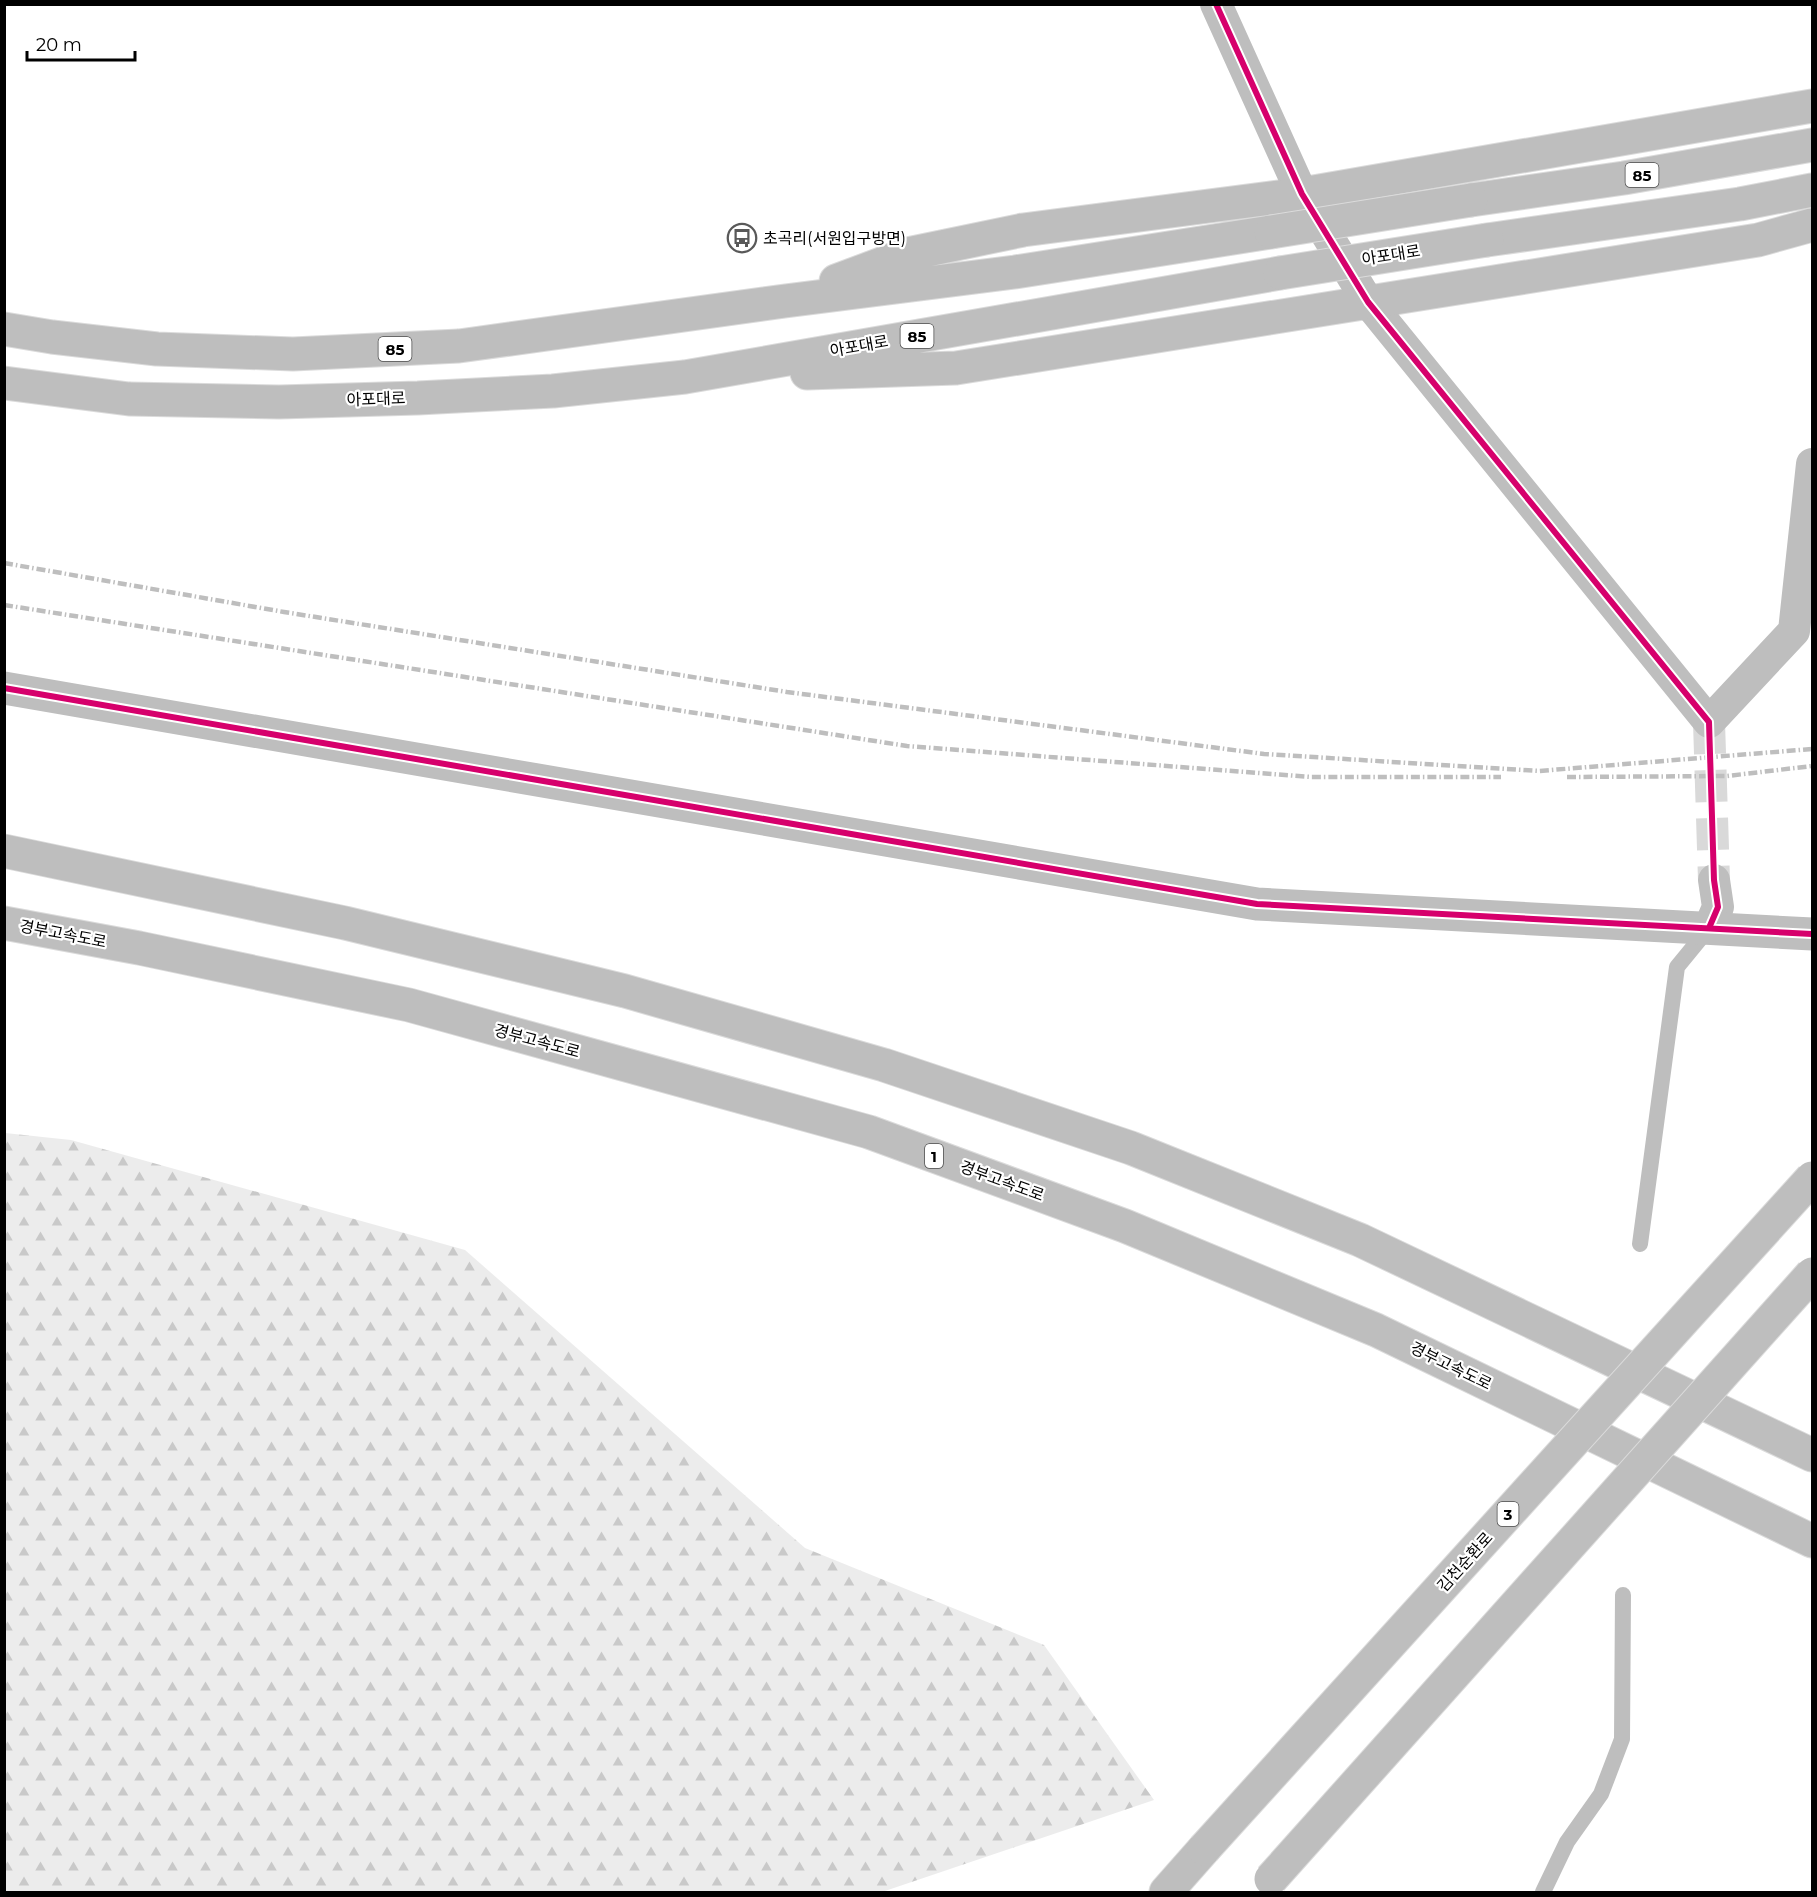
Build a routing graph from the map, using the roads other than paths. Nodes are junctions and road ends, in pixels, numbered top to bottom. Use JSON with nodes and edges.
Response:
{"nodes":[{"id":1,"x":1216,"y":4,"type":"edge"},
{"id":2,"x":1812,"y":106,"type":"edge"},
{"id":3,"x":1812,"y":145,"type":"edge"},
{"id":4,"x":1812,"y":190,"type":"edge"},
{"id":5,"x":1302,"y":194,"type":"junction"},
{"id":6,"x":1812,"y":225,"type":"edge"},
{"id":7,"x":784,"y":301,"type":"junction"},
{"id":8,"x":1368,"y":302,"type":"junction"},
{"id":9,"x":4,"y":329,"type":"edge"},
{"id":10,"x":685,"y":377,"type":"junction"},
{"id":11,"x":4,"y":383,"type":"edge"},
{"id":12,"x":1812,"y":464,"type":"edge"},
{"id":13,"x":4,"y":688,"type":"edge"},
{"id":14,"x":4,"y":851,"type":"edge"},
{"id":15,"x":1714,"y":880,"type":"tunnel mouth"},
{"id":16,"x":4,"y":923,"type":"edge"},
{"id":17,"x":1709,"y":928,"type":"junction"},
{"id":18,"x":1812,"y":934,"type":"edge"},
{"id":19,"x":1812,"y":1178,"type":"edge"},
{"id":20,"x":1640,"y":1244,"type":"dead end"},
{"id":21,"x":1812,"y":1274,"type":"edge"},
{"id":22,"x":1812,"y":1455,"type":"edge"},
{"id":23,"x":1812,"y":1541,"type":"edge"},
{"id":24,"x":1623,"y":1596,"type":"dead end"},
{"id":25,"x":1265,"y":1886,"type":"edge"},
{"id":26,"x":1166,"y":1893,"type":"edge"},
{"id":27,"x":1543,"y":1893,"type":"edge"}],
"edges":[{"from":1,"to":5,"type":"street"},
{"from":2,"to":5,"type":"main road"},
{"from":3,"to":7,"type":"main road","number":"85","bridge":true},
{"from":4,"to":10,"type":"main road","name":"아포대로","number":"85","bridge":true},
{"from":5,"to":7,"type":"main road"},
{"from":5,"to":8,"type":"street"},
{"from":6,"to":8,"type":"main road"},
{"from":7,"to":9,"type":"main road","number":"85"},
{"from":8,"to":10,"type":"main road"},
{"from":8,"to":12,"type":"street"},
{"from":10,"to":11,"type":"main road","name":"아포대로","number":"85"},
{"from":13,"to":17,"type":"main road"},
{"from":14,"to":22,"type":"main road"},
{"from":15,"to":17,"type":"street"},
{"from":16,"to":23,"type":"main road","name":"경부고속도로","number":"1"},
{"from":17,"to":18,"type":"main road"},
{"from":17,"to":20,"type":"lane"},
{"from":19,"to":26,"type":"main road","name":"김천순환로","number":"3","bridge":true},
{"from":21,"to":25,"type":"main road","bridge":true},
{"from":24,"to":27,"type":"lane"}]}
